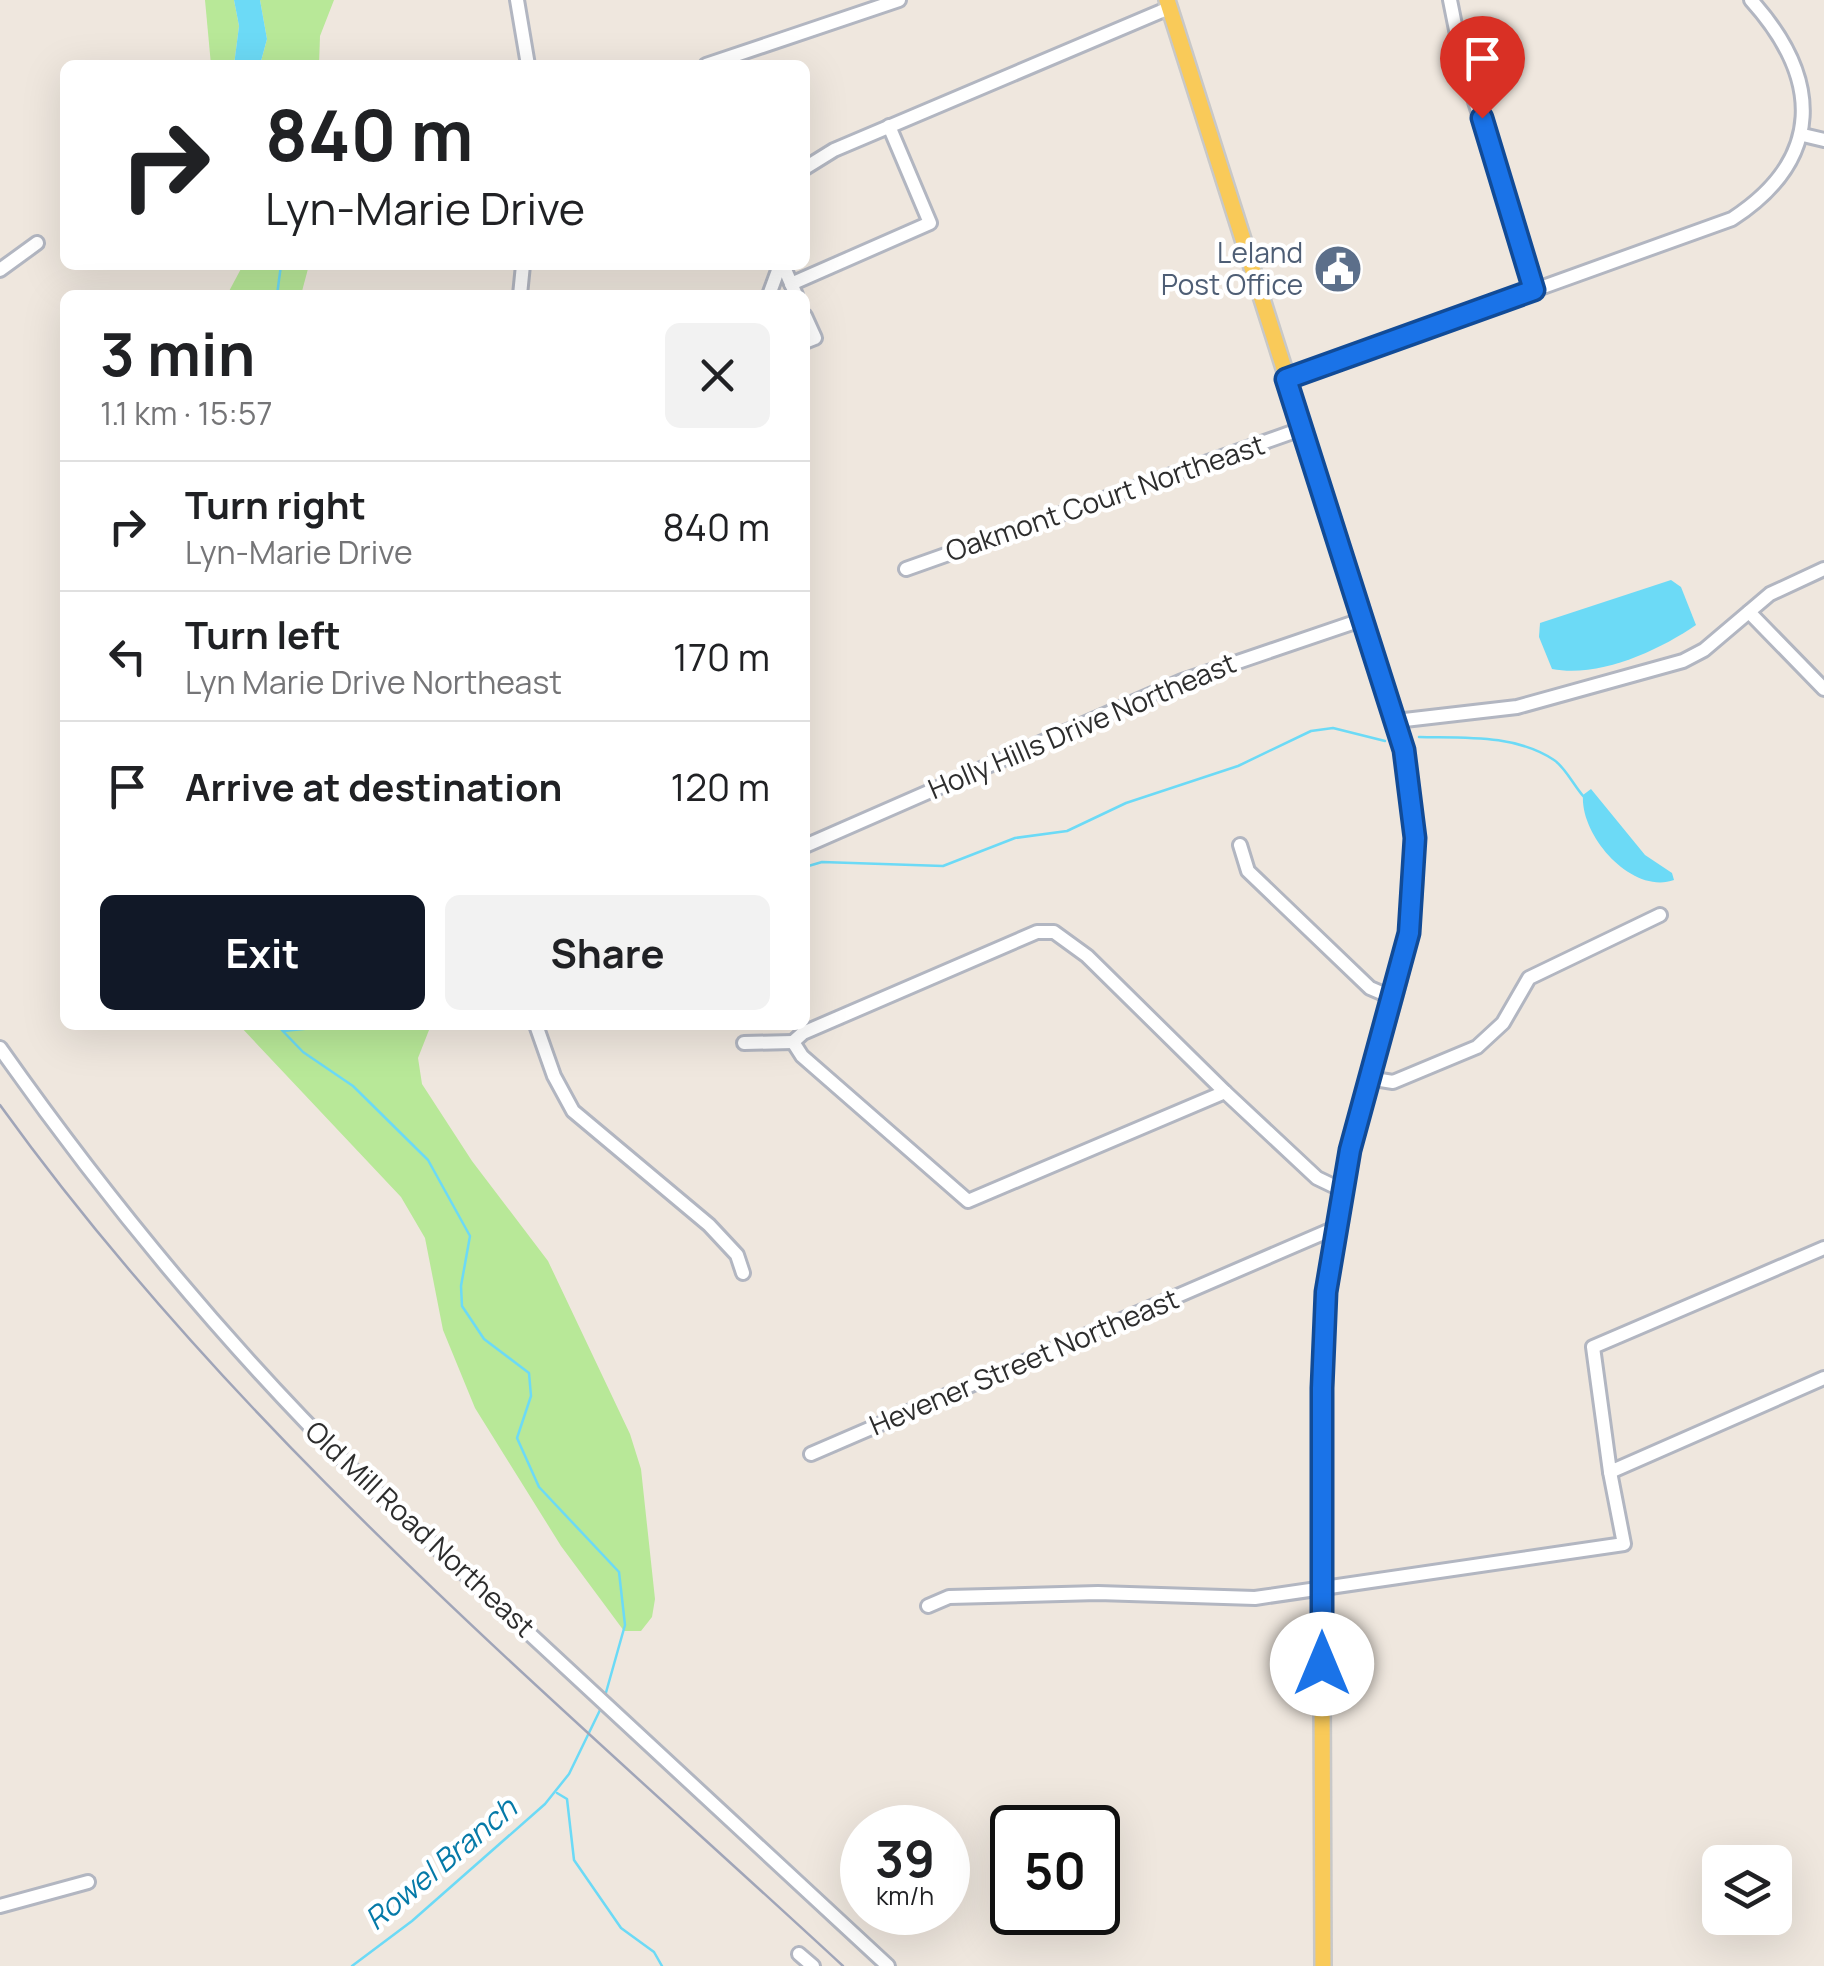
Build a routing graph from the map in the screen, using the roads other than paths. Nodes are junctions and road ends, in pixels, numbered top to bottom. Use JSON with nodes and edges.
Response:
{"nodes":[{"id":1,"x":517,"y":0,"type":"edge"},
{"id":2,"x":899,"y":0,"type":"edge"},
{"id":3,"x":1450,"y":0,"type":"edge"},
{"id":4,"x":1752,"y":0,"type":"edge"},
{"id":5,"x":1168,"y":4,"type":"edge"},
{"id":6,"x":527,"y":60,"type":"edge"},
{"id":7,"x":721,"y":60,"type":"edge"},
{"id":8,"x":890,"y":126,"type":"junction"},
{"id":9,"x":1803,"y":135,"type":"junction"},
{"id":10,"x":1824,"y":140,"type":"edge"},
{"id":11,"x":810,"y":166,"type":"edge"},
{"id":12,"x":37,"y":244,"type":"dead end"},
{"id":13,"x":0,"y":270,"type":"edge"},
{"id":14,"x":794,"y":289,"type":"edge"},
{"id":15,"x":1534,"y":290,"type":"junction"},
{"id":16,"x":1286,"y":379,"type":"junction"},
{"id":17,"x":1304,"y":428,"type":"junction"},
{"id":18,"x":906,"y":568,"type":"dead end"},
{"id":19,"x":1824,"y":569,"type":"edge"},
{"id":20,"x":1749,"y":612,"type":"junction"},
{"id":21,"x":1364,"y":619,"type":"junction"},
{"id":22,"x":1824,"y":689,"type":"edge"},
{"id":23,"x":1396,"y":721,"type":"junction"},
{"id":24,"x":810,"y":844,"type":"edge"},
{"id":25,"x":1240,"y":845,"type":"dead end"},
{"id":26,"x":1660,"y":915,"type":"dead end"},
{"id":27,"x":1390,"y":997,"type":"junction"},
{"id":28,"x":538,"y":1030,"type":"edge"},
{"id":29,"x":810,"y":1030,"type":"edge"},
{"id":30,"x":810,"y":1030,"type":"edge"},
{"id":31,"x":794,"y":1042,"type":"junction"},
{"id":32,"x":744,"y":1043,"type":"dead end"},
{"id":33,"x":0,"y":1048,"type":"edge"},
{"id":34,"x":1368,"y":1078,"type":"junction"},
{"id":35,"x":1224,"y":1092,"type":"junction"},
{"id":36,"x":1342,"y":1190,"type":"junction"},
{"id":37,"x":1335,"y":1228,"type":"junction"},
{"id":38,"x":1824,"y":1248,"type":"edge"},
{"id":39,"x":743,"y":1273,"type":"dead end"},
{"id":40,"x":1824,"y":1378,"type":"edge"},
{"id":41,"x":811,"y":1454,"type":"dead end"},
{"id":42,"x":1610,"y":1472,"type":"junction"},
{"id":43,"x":1322,"y":1588,"type":"junction"},
{"id":44,"x":928,"y":1606,"type":"dead end"},
{"id":45,"x":88,"y":1882,"type":"dead end"},
{"id":46,"x":0,"y":1906,"type":"edge"},
{"id":47,"x":799,"y":1954,"type":"dead end"},
{"id":48,"x":813,"y":1966,"type":"edge"},
{"id":49,"x":888,"y":1966,"type":"edge"},
{"id":50,"x":1323,"y":1966,"type":"edge"}],
"edges":[{"from":1,"to":6,"type":"street"},
{"from":2,"to":7,"type":"street"},
{"from":3,"to":15,"type":"street"},
{"from":4,"to":9,"type":"street"},
{"from":5,"to":8,"type":"street"},
{"from":5,"to":16,"type":"main road"},
{"from":8,"to":11,"type":"street"},
{"from":8,"to":14,"type":"street"},
{"from":9,"to":10,"type":"street"},
{"from":9,"to":15,"type":"street"},
{"from":12,"to":13,"type":"street"},
{"from":15,"to":16,"type":"street"},
{"from":16,"to":17,"type":"main road"},
{"from":17,"to":18,"type":"street","name":"Oakmont Court Northeast"},
{"from":17,"to":21,"type":"main road"},
{"from":19,"to":20,"type":"street"},
{"from":20,"to":22,"type":"street"},
{"from":20,"to":23,"type":"street"},
{"from":21,"to":23,"type":"main road"},
{"from":21,"to":24,"type":"street","name":"Holly Hills Drive Northeast"},
{"from":23,"to":27,"type":"main road"},
{"from":25,"to":27,"type":"street"},
{"from":26,"to":34,"type":"street"},
{"from":27,"to":34,"type":"main road"},
{"from":28,"to":39,"type":"street"},
{"from":29,"to":35,"type":"street"},
{"from":30,"to":31,"type":"street"},
{"from":31,"to":32,"type":"street"},
{"from":31,"to":35,"type":"street"},
{"from":33,"to":49,"type":"street","name":"Old Mill Road Northeast"},
{"from":34,"to":36,"type":"main road"},
{"from":35,"to":36,"type":"street"},
{"from":36,"to":37,"type":"main road"},
{"from":37,"to":41,"type":"street","name":"Hevener Street Northeast"},
{"from":37,"to":43,"type":"main road"},
{"from":38,"to":42,"type":"street"},
{"from":40,"to":42,"type":"street"},
{"from":42,"to":43,"type":"street"},
{"from":43,"to":44,"type":"street"},
{"from":43,"to":50,"type":"main road"},
{"from":45,"to":46,"type":"street"},
{"from":47,"to":48,"type":"street"}]}
